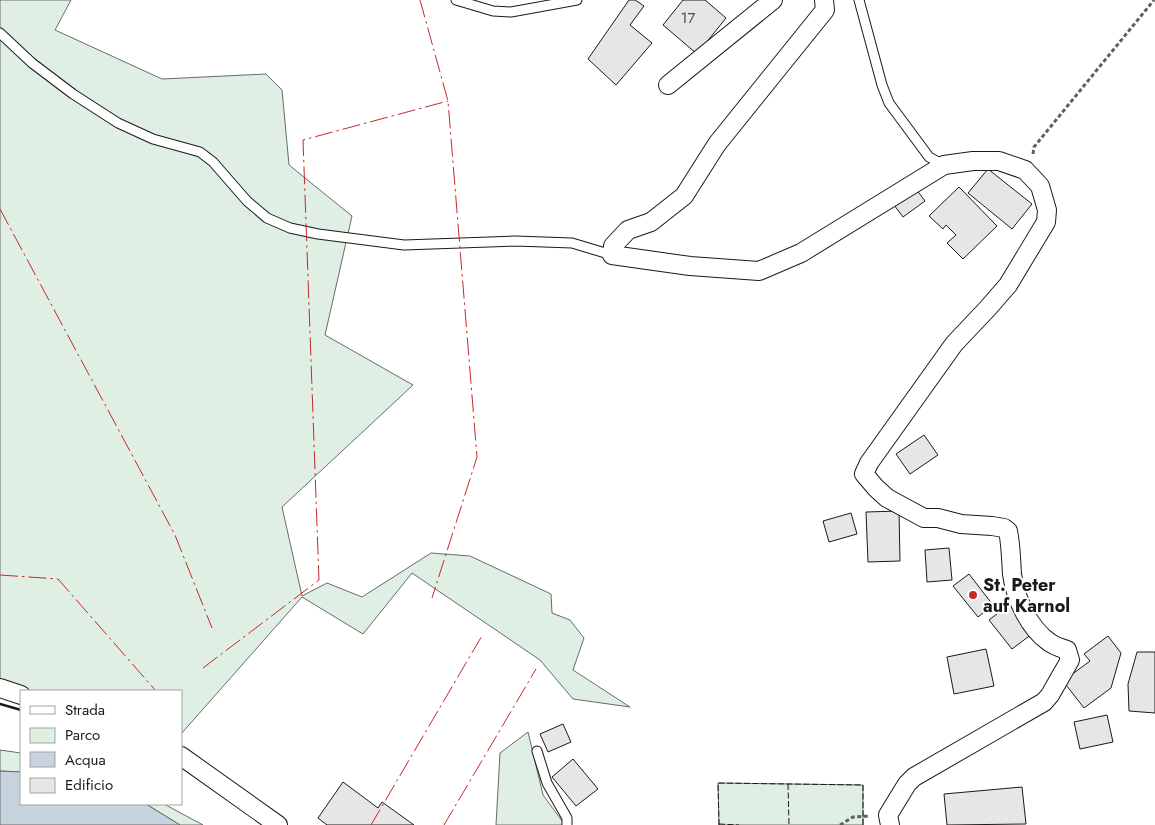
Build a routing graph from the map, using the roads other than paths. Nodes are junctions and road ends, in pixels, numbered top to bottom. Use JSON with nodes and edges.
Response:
{"nodes":[{"id":1,"x":456,"y":0,"type":"edge"},
{"id":2,"x":577,"y":0,"type":"edge"},
{"id":3,"x":774,"y":0,"type":"edge"},
{"id":4,"x":824,"y":0,"type":"edge"},
{"id":5,"x":859,"y":0,"type":"edge"},
{"id":6,"x":0,"y":33,"type":"edge"},
{"id":7,"x":668,"y":85,"type":"dead end"},
{"id":8,"x":944,"y":165,"type":"junction"},
{"id":9,"x":612,"y":255,"type":"junction"},
{"id":10,"x":0,"y":688,"type":"edge"},
{"id":11,"x":20,"y":695,"type":"edge"},
{"id":12,"x":537,"y":751,"type":"dead end"},
{"id":13,"x":182,"y":757,"type":"edge"},
{"id":14,"x":889,"y":822,"type":"edge"},
{"id":15,"x":278,"y":825,"type":"edge"},
{"id":16,"x":567,"y":825,"type":"edge"}],
"edges":[{"from":1,"to":2,"type":"lane"},
{"from":3,"to":7,"type":"street"},
{"from":4,"to":9,"type":"street"},
{"from":5,"to":8,"type":"lane"},
{"from":6,"to":9,"type":"lane"},
{"from":8,"to":9,"type":"street"},
{"from":8,"to":14,"type":"street"},
{"from":10,"to":11,"type":"street"},
{"from":12,"to":16,"type":"lane"},
{"from":13,"to":15,"type":"street"}]}
